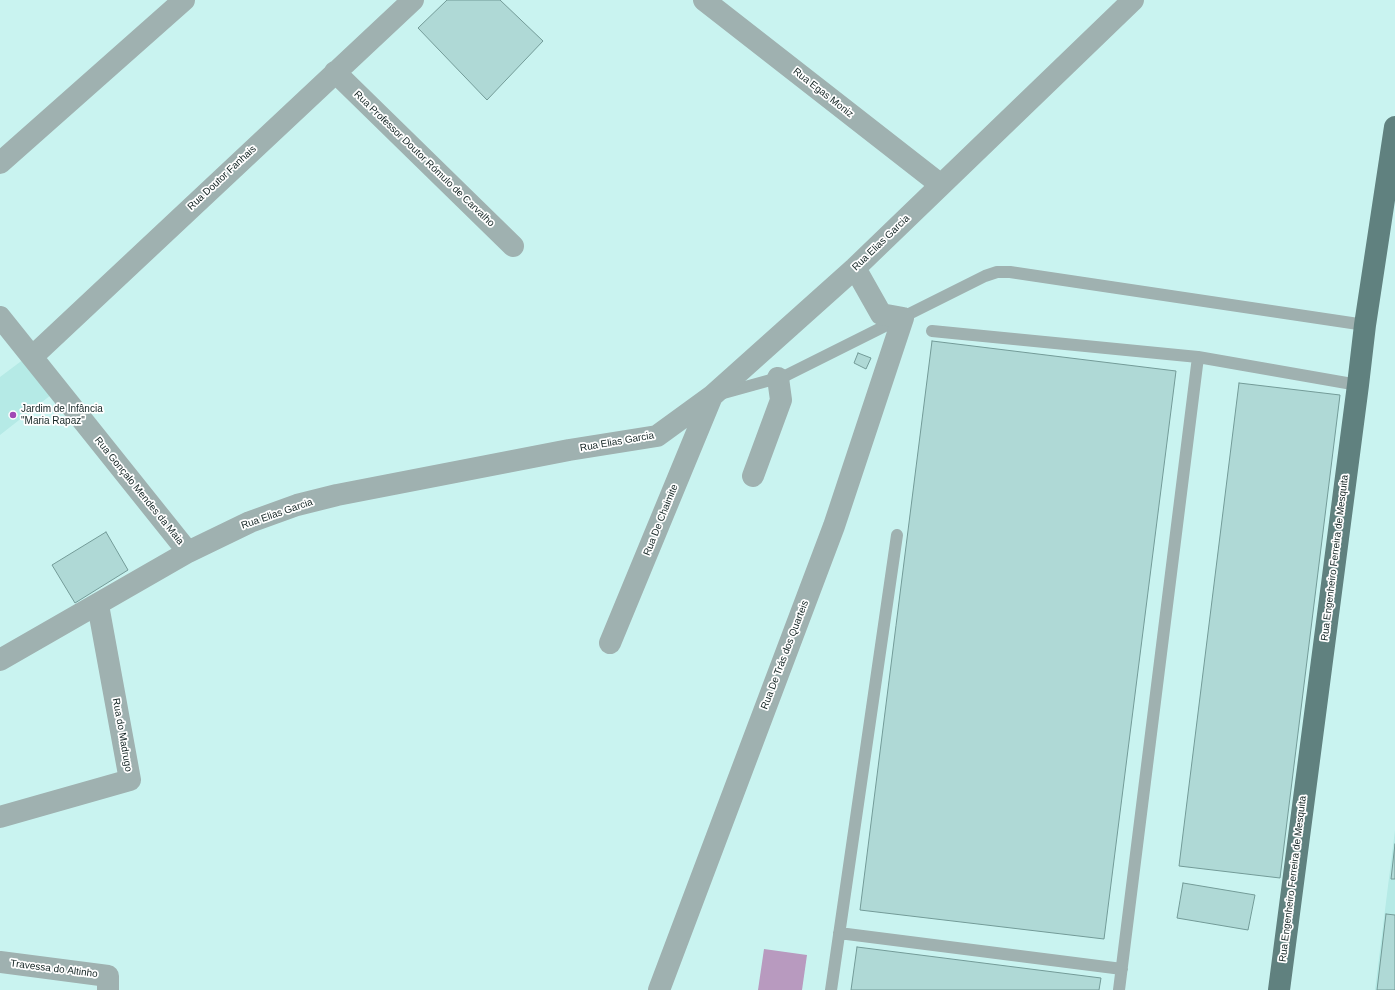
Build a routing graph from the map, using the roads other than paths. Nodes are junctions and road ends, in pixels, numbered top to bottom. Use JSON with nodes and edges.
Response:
{"nodes":[{"id":1,"x":184,"y":0,"type":"edge"},
{"id":2,"x":413,"y":0,"type":"edge"},
{"id":3,"x":704,"y":0,"type":"edge"},
{"id":4,"x":1133,"y":0,"type":"edge"},
{"id":5,"x":336,"y":72,"type":"junction"},
{"id":6,"x":1395,"y":127,"type":"edge"},
{"id":7,"x":0,"y":163,"type":"edge"},
{"id":8,"x":941,"y":185,"type":"junction"},
{"id":9,"x":513,"y":246,"type":"dead end"},
{"id":10,"x":855,"y":268,"type":"junction"},
{"id":11,"x":0,"y":317,"type":"edge"},
{"id":12,"x":903,"y":318,"type":"junction"},
{"id":13,"x":1365,"y":325,"type":"junction"},
{"id":14,"x":932,"y":331,"type":"dead end"},
{"id":15,"x":32,"y":357,"type":"junction"},
{"id":16,"x":1198,"y":357,"type":"junction"},
{"id":17,"x":778,"y":378,"type":"junction"},
{"id":18,"x":1358,"y":385,"type":"junction"},
{"id":19,"x":712,"y":396,"type":"junction"},
{"id":20,"x":753,"y":476,"type":"dead end"},
{"id":21,"x":897,"y":535,"type":"dead end"},
{"id":22,"x":188,"y":552,"type":"junction"},
{"id":23,"x":98,"y":605,"type":"junction"},
{"id":24,"x":610,"y":643,"type":"dead end"},
{"id":25,"x":0,"y":660,"type":"edge"},
{"id":26,"x":0,"y":817,"type":"edge"},
{"id":27,"x":839,"y":933,"type":"junction"},
{"id":28,"x":0,"y":962,"type":"edge"},
{"id":29,"x":1122,"y":969,"type":"junction"},
{"id":30,"x":108,"y":983,"type":"edge"},
{"id":31,"x":659,"y":990,"type":"edge"},
{"id":32,"x":831,"y":990,"type":"edge"},
{"id":33,"x":1119,"y":990,"type":"edge"},
{"id":34,"x":1279,"y":990,"type":"edge"}],
"edges":[{"from":1,"to":7,"type":"street"},
{"from":2,"to":5,"type":"street","name":"Rua Doutor Fanhais"},
{"from":3,"to":8,"type":"street","name":"Rua Egas Moniz"},
{"from":4,"to":8,"type":"street","name":"Rua Elias Garcia"},
{"from":5,"to":9,"type":"street","name":"Rua Professor Doutor Rómulo de Carvalho"},
{"from":5,"to":15,"type":"street","name":"Rua Doutor Fanhais"},
{"from":6,"to":13,"type":"main road","name":"Rua Engenheiro Ferreira de Mesquita"},
{"from":8,"to":10,"type":"street","name":"Rua Elias Garcia"},
{"from":10,"to":12,"type":"street"},
{"from":10,"to":19,"type":"street","name":"Rua Elias Garcia"},
{"from":11,"to":15,"type":"street","name":"Rua Gonçalo Mendes da Maia"},
{"from":12,"to":13,"type":"lane"},
{"from":12,"to":17,"type":"lane"},
{"from":12,"to":31,"type":"street","name":"Rua De Trás dos Quarteis"},
{"from":13,"to":18,"type":"main road","name":"Rua Engenheiro Ferreira de Mesquita"},
{"from":14,"to":16,"type":"lane"},
{"from":15,"to":22,"type":"street","name":"Rua Gonçalo Mendes da Maia"},
{"from":16,"to":18,"type":"lane"},
{"from":16,"to":29,"type":"lane"},
{"from":17,"to":19,"type":"lane"},
{"from":17,"to":20,"type":"street"},
{"from":18,"to":34,"type":"main road","name":"Rua Engenheiro Ferreira de Mesquita"},
{"from":19,"to":22,"type":"street","name":"Rua Elias Garcia"},
{"from":19,"to":24,"type":"street","name":"Rua De Chaimite"},
{"from":21,"to":27,"type":"lane"},
{"from":22,"to":23,"type":"street","name":"Rua Elias Garcia"},
{"from":23,"to":25,"type":"street","name":"Rua Elias Garcia"},
{"from":23,"to":26,"type":"street","name":"Rua do Madrugo"},
{"from":27,"to":29,"type":"lane"},
{"from":27,"to":32,"type":"lane"},
{"from":28,"to":30,"type":"street","name":"Travessa do Altinho"},
{"from":29,"to":33,"type":"lane"}]}
